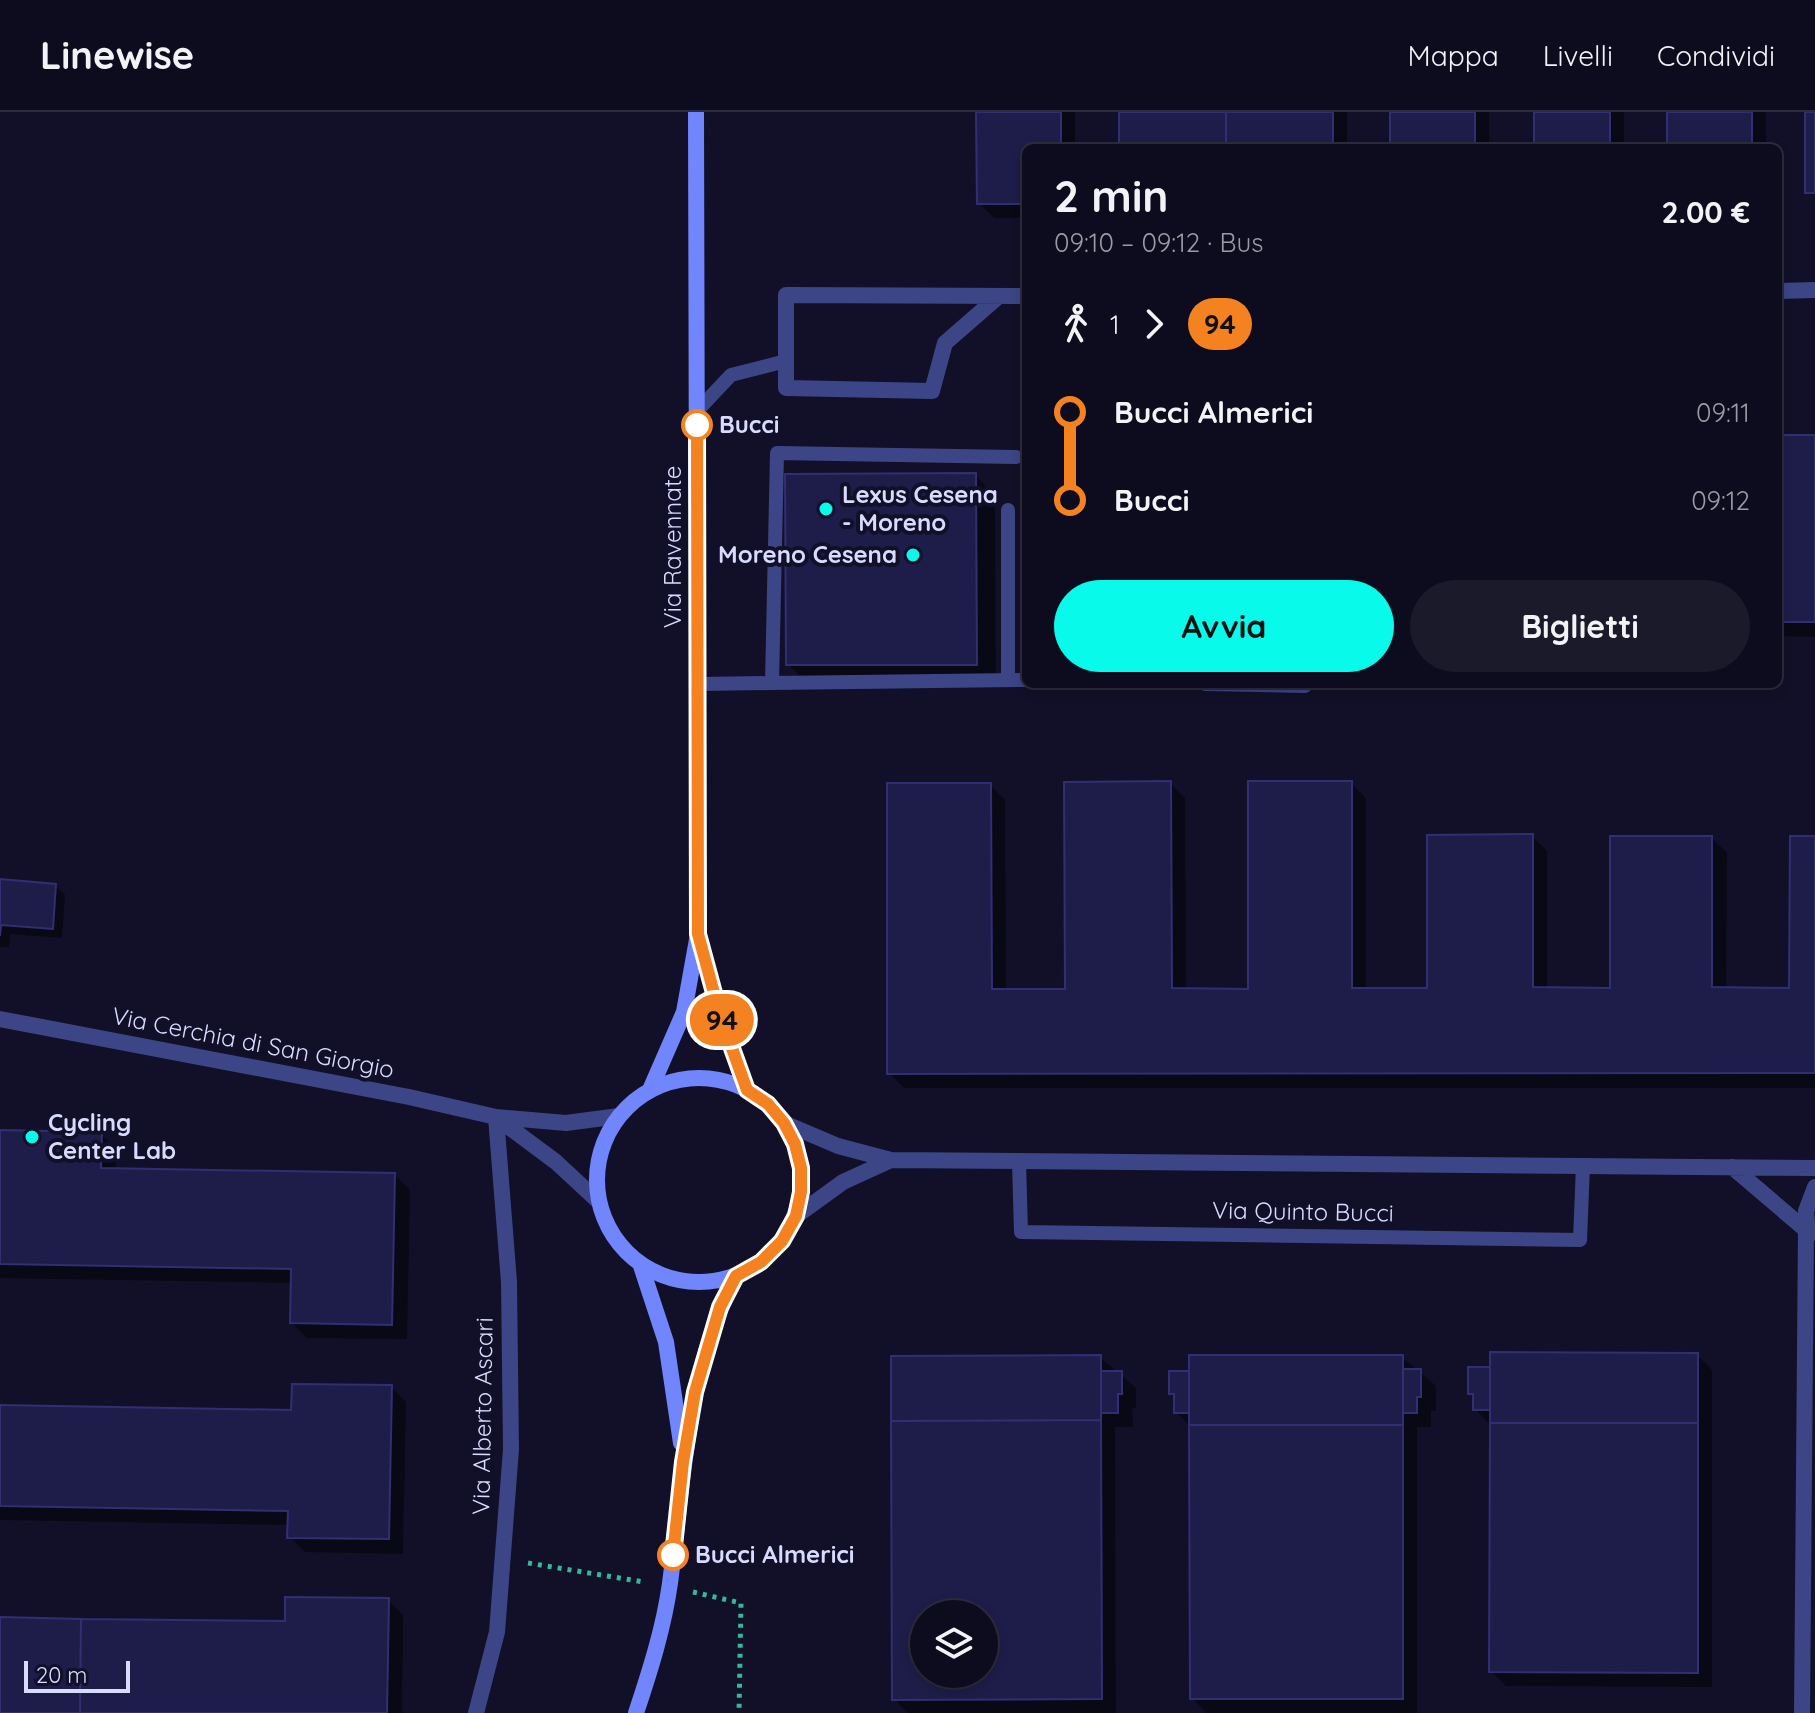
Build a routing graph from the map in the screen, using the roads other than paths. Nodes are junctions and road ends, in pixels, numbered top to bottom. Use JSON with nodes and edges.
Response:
{"nodes":[{"id":1,"x":696,"y":112,"type":"edge"},
{"id":2,"x":1815,"y":290,"type":"edge"},
{"id":3,"x":1782,"y":291,"type":"edge"},
{"id":4,"x":999,"y":296,"type":"junction"},
{"id":5,"x":1022,"y":296,"type":"edge"},
{"id":6,"x":786,"y":361,"type":"junction"},
{"id":7,"x":697,"y":411,"type":"junction"},
{"id":8,"x":1016,"y":457,"type":"dead end"},
{"id":9,"x":1008,"y":510,"type":"dead end"},
{"id":10,"x":1008,"y":679,"type":"junction"},
{"id":11,"x":1022,"y":680,"type":"edge"},
{"id":12,"x":772,"y":683,"type":"junction"},
{"id":13,"x":697,"y":684,"type":"junction"},
{"id":14,"x":698,"y":934,"type":"junction"},
{"id":15,"x":0,"y":1019,"type":"edge"},
{"id":16,"x":650,"y":1090,"type":"junction"},
{"id":17,"x":747,"y":1090,"type":"junction"},
{"id":18,"x":619,"y":1116,"type":"junction"},
{"id":19,"x":496,"y":1117,"type":"junction"},
{"id":20,"x":784,"y":1123,"type":"junction"},
{"id":21,"x":891,"y":1160,"type":"junction"},
{"id":22,"x":1019,"y":1162,"type":"junction"},
{"id":23,"x":1583,"y":1165,"type":"junction"},
{"id":24,"x":1732,"y":1167,"type":"junction"},
{"id":25,"x":1815,"y":1168,"type":"edge"},
{"id":26,"x":1815,"y":1187,"type":"edge"},
{"id":27,"x":598,"y":1201,"type":"junction"},
{"id":28,"x":796,"y":1216,"type":"junction"},
{"id":29,"x":1806,"y":1230,"type":"junction"},
{"id":30,"x":1815,"y":1251,"type":"edge"},
{"id":31,"x":641,"y":1266,"type":"junction"},
{"id":32,"x":736,"y":1276,"type":"junction"},
{"id":33,"x":683,"y":1462,"type":"junction"},
{"id":34,"x":476,"y":1713,"type":"edge"},
{"id":35,"x":636,"y":1713,"type":"edge"},
{"id":36,"x":1802,"y":1713,"type":"edge"}],
"edges":[{"from":1,"to":7,"type":"main road","name":"Via Ravennate"},
{"from":2,"to":3,"type":"street"},
{"from":4,"to":5,"type":"street"},
{"from":4,"to":6,"type":"street"},
{"from":4,"to":6,"type":"street"},
{"from":6,"to":7,"type":"lane"},
{"from":7,"to":13,"type":"main road","name":"Via Ravennate"},
{"from":8,"to":12,"type":"lane"},
{"from":9,"to":10,"type":"lane"},
{"from":10,"to":11,"type":"lane"},
{"from":10,"to":12,"type":"lane"},
{"from":12,"to":13,"type":"lane"},
{"from":13,"to":14,"type":"main road","name":"Via Ravennate"},
{"from":14,"to":16,"type":"main road","name":"Via Ravennate"},
{"from":14,"to":17,"type":"main road","name":"Via Ravennate"},
{"from":15,"to":19,"type":"street","name":"Via Cerchia di San Giorgio"},
{"from":16,"to":17,"type":"main road"},
{"from":16,"to":18,"type":"main road"},
{"from":17,"to":20,"type":"main road"},
{"from":18,"to":19,"type":"street","name":"Via Cerchia di San Giorgio"},
{"from":18,"to":27,"type":"main road"},
{"from":19,"to":27,"type":"street","name":"Via Cerchia di San Giorgio"},
{"from":19,"to":34,"type":"street","name":"Via Alberto Ascari"},
{"from":20,"to":21,"type":"street","name":"Via Quinto Bucci"},
{"from":20,"to":28,"type":"main road"},
{"from":21,"to":22,"type":"street","name":"Via Quinto Bucci"},
{"from":21,"to":28,"type":"street","name":"Via Quinto Bucci"},
{"from":22,"to":23,"type":"street","name":"Via Quinto Bucci"},
{"from":22,"to":23,"type":"lane","name":"Via Quinto Bucci"},
{"from":23,"to":24,"type":"street","name":"Via Quinto Bucci"},
{"from":24,"to":25,"type":"street","name":"Via Quinto Bucci"},
{"from":24,"to":29,"type":"street"},
{"from":26,"to":29,"type":"street"},
{"from":27,"to":31,"type":"main road"},
{"from":28,"to":32,"type":"main road"},
{"from":29,"to":30,"type":"street"},
{"from":29,"to":36,"type":"street"},
{"from":31,"to":32,"type":"main road"},
{"from":31,"to":33,"type":"main road"},
{"from":32,"to":33,"type":"main road"},
{"from":33,"to":35,"type":"main road"}]}
